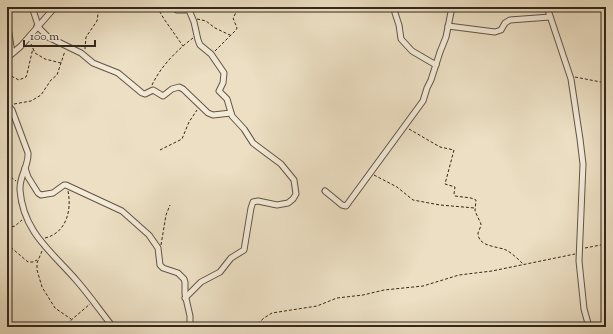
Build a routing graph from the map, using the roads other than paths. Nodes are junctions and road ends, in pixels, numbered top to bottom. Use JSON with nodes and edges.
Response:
{"nodes":[{"id":1,"x":32,"y":7,"type":"edge"},
{"id":2,"x":55,"y":7,"type":"edge"},
{"id":3,"x":172,"y":7,"type":"edge"},
{"id":4,"x":395,"y":7,"type":"edge"},
{"id":5,"x":452,"y":7,"type":"edge"},
{"id":6,"x":547,"y":7,"type":"edge"},
{"id":7,"x":550,"y":17,"type":"junction"},
{"id":8,"x":7,"y":21,"type":"edge"},
{"id":9,"x":38,"y":25,"type":"junction"},
{"id":10,"x":448,"y":26,"type":"junction"},
{"id":11,"x":12,"y":53,"type":"junction"},
{"id":12,"x":7,"y":58,"type":"edge"},
{"id":13,"x":436,"y":65,"type":"junction"},
{"id":14,"x":8,"y":104,"type":"edge"},
{"id":15,"x":231,"y":113,"type":"junction"},
{"id":16,"x":25,"y":168,"type":"junction"},
{"id":17,"x":325,"y":191,"type":"dead end"},
{"id":18,"x":185,"y":298,"type":"junction"},
{"id":19,"x":113,"y":327,"type":"edge"},
{"id":20,"x":190,"y":327,"type":"edge"},
{"id":21,"x":589,"y":327,"type":"edge"}],
"edges":[{"from":1,"to":9,"type":"street"},
{"from":2,"to":9,"type":"street"},
{"from":3,"to":15,"type":"street"},
{"from":4,"to":13,"type":"street"},
{"from":5,"to":10,"type":"street"},
{"from":6,"to":7,"type":"street"},
{"from":7,"to":10,"type":"street"},
{"from":7,"to":21,"type":"street"},
{"from":8,"to":11,"type":"street"},
{"from":9,"to":11,"type":"street"},
{"from":9,"to":15,"type":"street"},
{"from":10,"to":13,"type":"street"},
{"from":11,"to":12,"type":"street"},
{"from":13,"to":17,"type":"street"},
{"from":14,"to":16,"type":"street"},
{"from":15,"to":18,"type":"street"},
{"from":16,"to":18,"type":"street"},
{"from":16,"to":19,"type":"street"},
{"from":18,"to":20,"type":"street"}]}
